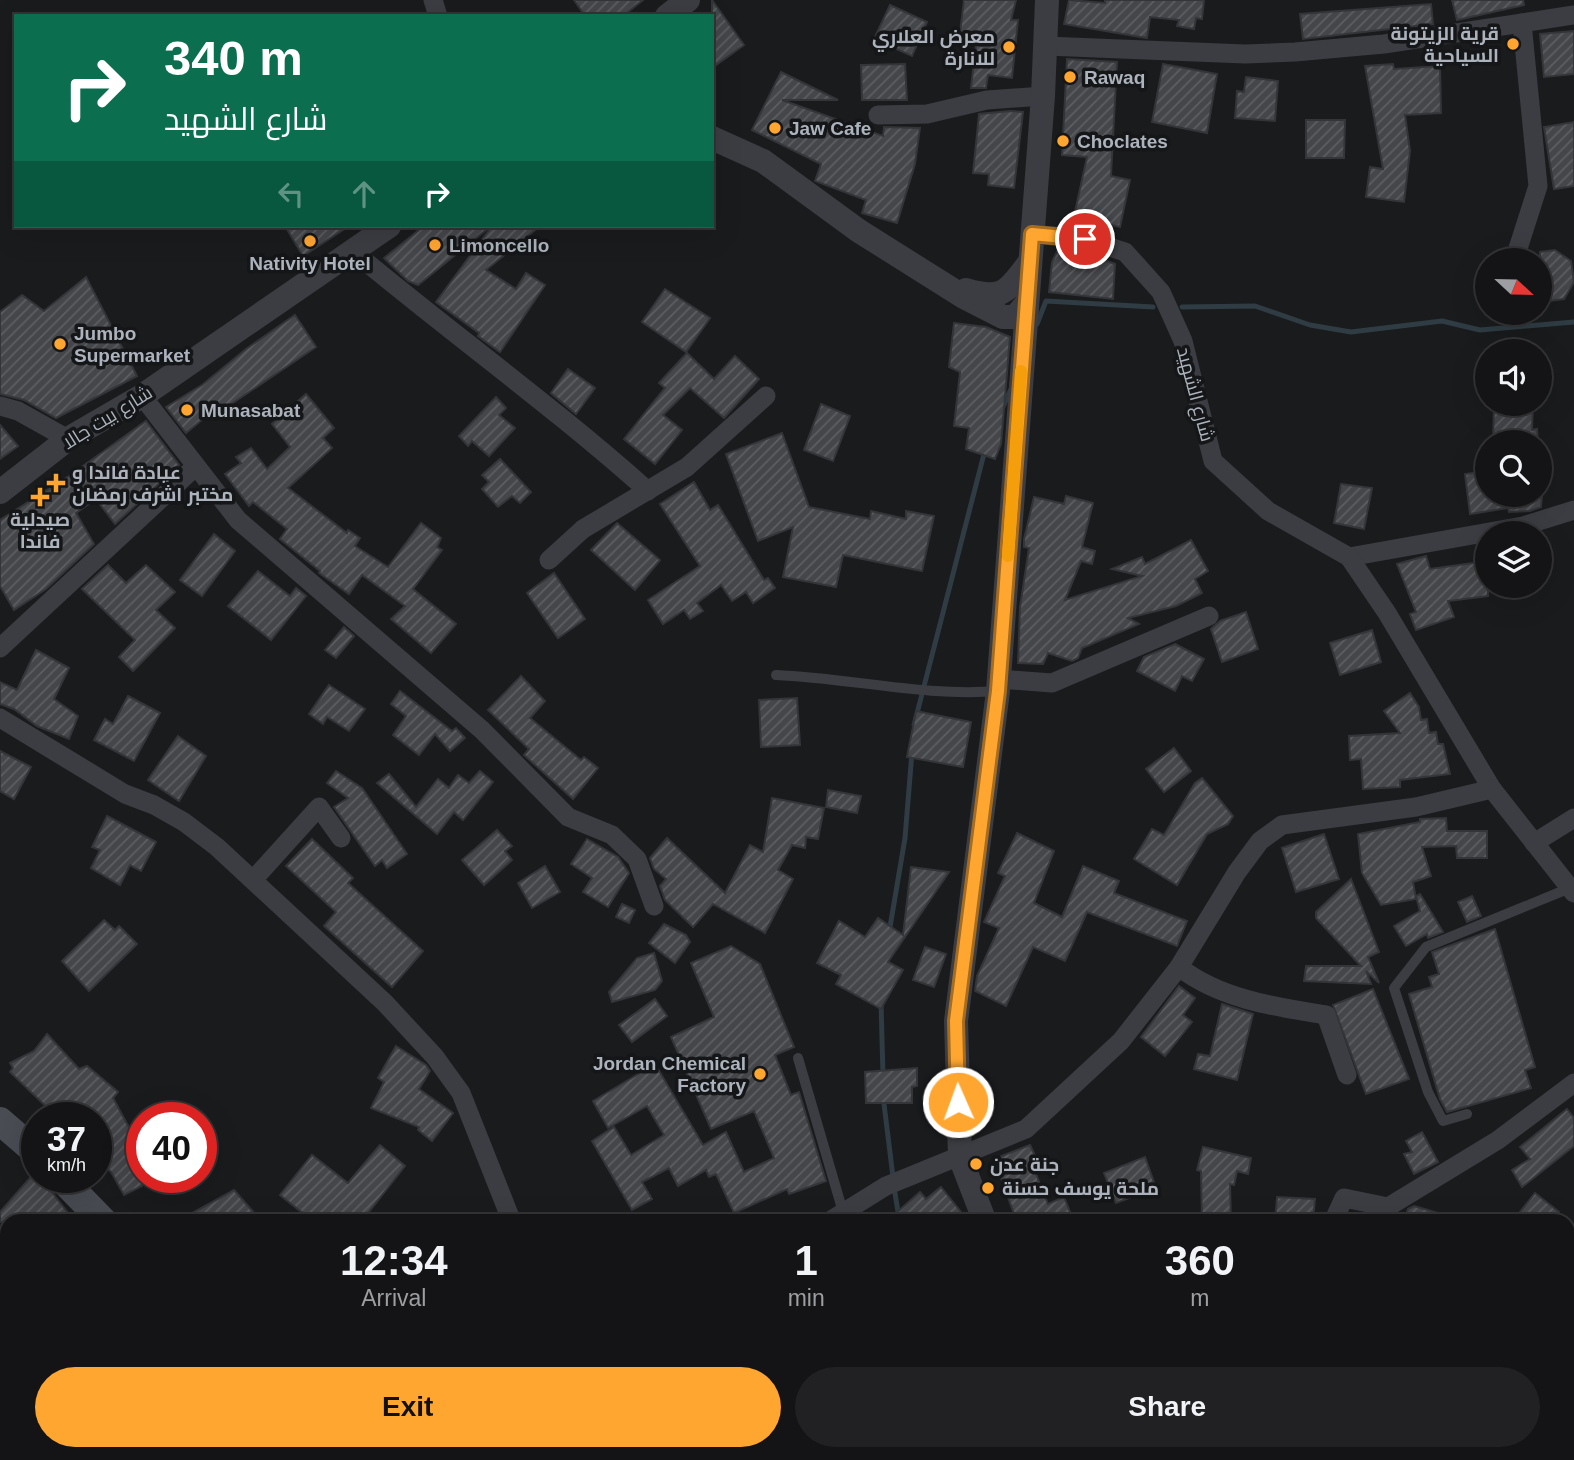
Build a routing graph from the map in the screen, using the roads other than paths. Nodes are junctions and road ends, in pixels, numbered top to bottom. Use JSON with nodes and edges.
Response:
{"nodes":[{"id":1,"x":688,"y":0,"type":"edge"},
{"id":2,"x":1047,"y":0,"type":"edge"},
{"id":3,"x":1560,"y":10,"type":"edge"},
{"id":4,"x":670,"y":14,"type":"edge"},
{"id":5,"x":1522,"y":23,"type":"junction"},
{"id":6,"x":1046,"y":46,"type":"junction"},
{"id":7,"x":1043,"y":96,"type":"junction"},
{"id":8,"x":878,"y":115,"type":"dead end"},
{"id":9,"x":714,"y":139,"type":"edge"},
{"id":10,"x":386,"y":228,"type":"edge"},
{"id":11,"x":1032,"y":234,"type":"junction"},
{"id":12,"x":1518,"y":248,"type":"edge"},
{"id":13,"x":354,"y":251,"type":"junction"},
{"id":14,"x":1030,"y":262,"type":"junction"},
{"id":15,"x":939,"y":279,"type":"junction"},
{"id":16,"x":1026,"y":304,"type":"junction"},
{"id":17,"x":1003,"y":317,"type":"junction"},
{"id":18,"x":1022,"y":347,"type":"junction"},
{"id":19,"x":142,"y":396,"type":"junction"},
{"id":20,"x":766,"y":396,"type":"dead end"},
{"id":21,"x":0,"y":406,"type":"edge"},
{"id":22,"x":68,"y":439,"type":"junction"},
{"id":23,"x":195,"y":467,"type":"junction"},
{"id":24,"x":648,"y":491,"type":"junction"},
{"id":25,"x":0,"y":492,"type":"edge"},
{"id":26,"x":1574,"y":510,"type":"edge"},
{"id":27,"x":1349,"y":557,"type":"junction"},
{"id":28,"x":549,"y":561,"type":"dead end"},
{"id":29,"x":1209,"y":616,"type":"dead end"},
{"id":30,"x":0,"y":648,"type":"edge"},
{"id":31,"x":776,"y":676,"type":"dead end"},
{"id":32,"x":999,"y":685,"type":"junction"},
{"id":33,"x":0,"y":718,"type":"edge"},
{"id":34,"x":1492,"y":789,"type":"junction"},
{"id":35,"x":1574,"y":818,"type":"edge"},
{"id":36,"x":341,"y":838,"type":"dead end"},
{"id":37,"x":1534,"y":843,"type":"junction"},
{"id":38,"x":253,"y":880,"type":"junction"},
{"id":39,"x":1572,"y":890,"type":"edge"},
{"id":40,"x":654,"y":906,"type":"dead end"},
{"id":41,"x":1179,"y":967,"type":"junction"},
{"id":42,"x":799,"y":1058,"type":"dead end"},
{"id":43,"x":1347,"y":1075,"type":"dead end"},
{"id":44,"x":1574,"y":1083,"type":"edge"},
{"id":45,"x":1467,"y":1114,"type":"dead end"},
{"id":46,"x":0,"y":1121,"type":"edge"},
{"id":47,"x":21,"y":1139,"type":"edge"},
{"id":48,"x":960,"y":1157,"type":"junction"},
{"id":49,"x":76,"y":1193,"type":"edge"},
{"id":50,"x":96,"y":1214,"type":"edge"},
{"id":51,"x":509,"y":1214,"type":"edge"},
{"id":52,"x":835,"y":1214,"type":"edge"},
{"id":53,"x":841,"y":1214,"type":"edge"},
{"id":54,"x":982,"y":1214,"type":"edge"},
{"id":55,"x":1337,"y":1214,"type":"edge"}],
"edges":[{"from":1,"to":4,"type":"street"},
{"from":2,"to":6,"type":"street"},
{"from":3,"to":5,"type":"street"},
{"from":5,"to":6,"type":"street"},
{"from":5,"to":12,"type":"street"},
{"from":6,"to":7,"type":"street"},
{"from":7,"to":8,"type":"street"},
{"from":7,"to":11,"type":"street"},
{"from":9,"to":15,"type":"street"},
{"from":10,"to":13,"type":"street","name":"شارع بيت جالا"},
{"from":11,"to":14,"type":"street"},
{"from":11,"to":27,"type":"street","name":"شارع الشهيد"},
{"from":13,"to":19,"type":"street","name":"شارع بيت جالا"},
{"from":13,"to":24,"type":"street"},
{"from":14,"to":15,"type":"street"},
{"from":14,"to":16,"type":"street"},
{"from":15,"to":17,"type":"street"},
{"from":16,"to":17,"type":"street"},
{"from":16,"to":18,"type":"street"},
{"from":17,"to":18,"type":"street"},
{"from":18,"to":32,"type":"street"},
{"from":19,"to":22,"type":"street","name":"شارع بيت جالا"},
{"from":19,"to":23,"type":"street"},
{"from":20,"to":24,"type":"street"},
{"from":21,"to":22,"type":"street"},
{"from":22,"to":25,"type":"street","name":"شارع بيت جالا"},
{"from":23,"to":30,"type":"street"},
{"from":23,"to":40,"type":"street"},
{"from":24,"to":28,"type":"street"},
{"from":26,"to":27,"type":"street"},
{"from":27,"to":34,"type":"street"},
{"from":29,"to":32,"type":"street"},
{"from":31,"to":32,"type":"lane"},
{"from":32,"to":48,"type":"street"},
{"from":33,"to":38,"type":"street"},
{"from":34,"to":37,"type":"street"},
{"from":34,"to":41,"type":"street"},
{"from":35,"to":37,"type":"street"},
{"from":36,"to":38,"type":"street"},
{"from":37,"to":39,"type":"street"},
{"from":38,"to":51,"type":"street"},
{"from":39,"to":45,"type":"lane"},
{"from":41,"to":43,"type":"street"},
{"from":41,"to":48,"type":"street"},
{"from":42,"to":52,"type":"lane"},
{"from":44,"to":55,"type":"street"},
{"from":46,"to":47,"type":"main road"},
{"from":48,"to":53,"type":"street"},
{"from":48,"to":54,"type":"street"},
{"from":49,"to":50,"type":"main road"}]}
